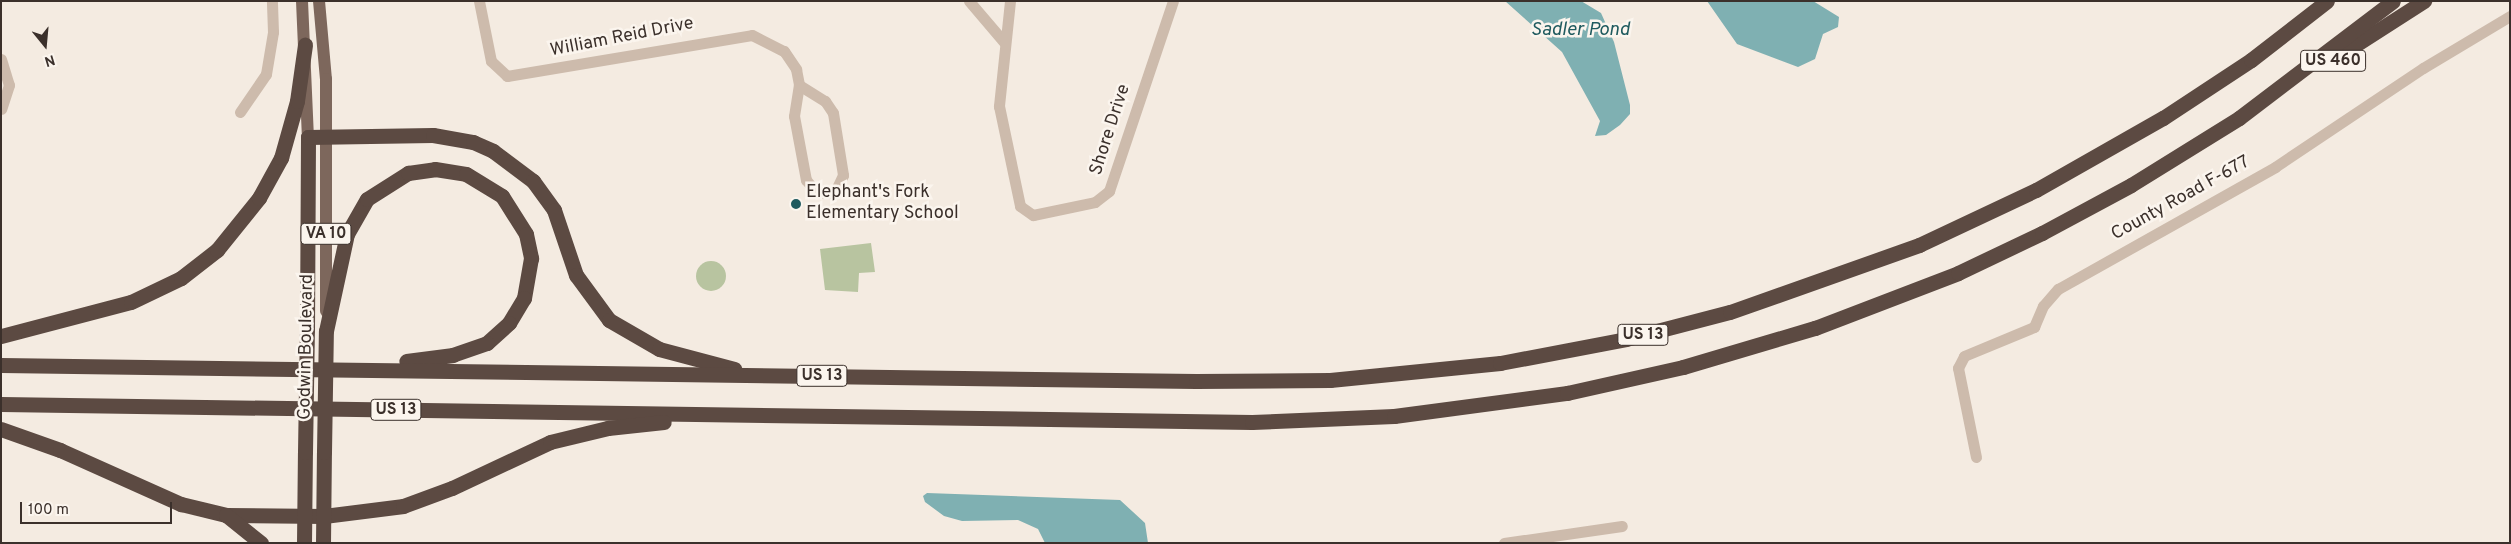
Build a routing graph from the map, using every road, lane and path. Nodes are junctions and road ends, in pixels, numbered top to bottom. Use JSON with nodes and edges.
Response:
{"nodes":[{"id":1,"x":272,"y":1,"type":"edge"},
{"id":2,"x":302,"y":1,"type":"edge"},
{"id":3,"x":319,"y":1,"type":"edge"},
{"id":4,"x":479,"y":1,"type":"edge"},
{"id":5,"x":969,"y":1,"type":"edge"},
{"id":6,"x":1010,"y":1,"type":"edge"},
{"id":7,"x":1173,"y":1,"type":"edge"},
{"id":8,"x":2311,"y":1,"type":"edge"},
{"id":9,"x":2327,"y":1,"type":"edge"},
{"id":10,"x":2393,"y":1,"type":"edge"},
{"id":11,"x":2424,"y":1,"type":"edge"},
{"id":12,"x":2510,"y":16,"type":"edge"},
{"id":13,"x":1004,"y":42,"type":"junction"},
{"id":14,"x":305,"y":45,"type":"junction"},
{"id":15,"x":1,"y":59,"type":"edge"},
{"id":16,"x":799,"y":85,"type":"junction"},
{"id":17,"x":1,"y":109,"type":"edge"},
{"id":18,"x":240,"y":112,"type":"dead end"},
{"id":19,"x":2163,"y":118,"type":"junction"},
{"id":20,"x":2239,"y":118,"type":"junction"},
{"id":21,"x":308,"y":137,"type":"junction"},
{"id":22,"x":327,"y":137,"type":"junction"},
{"id":23,"x":326,"y":331,"type":"junction"},
{"id":24,"x":1,"y":336,"type":"edge"},
{"id":25,"x":1,"y":365,"type":"edge"},
{"id":26,"x":357,"y":369,"type":"junction"},
{"id":27,"x":765,"y":376,"type":"junction"},
{"id":28,"x":1,"y":404,"type":"edge"},
{"id":29,"x":790,"y":415,"type":"junction"},
{"id":30,"x":1,"y":428,"type":"edge"},
{"id":31,"x":1976,"y":457,"type":"dead end"},
{"id":32,"x":226,"y":515,"type":"junction"},
{"id":33,"x":304,"y":516,"type":"junction"},
{"id":34,"x":324,"y":516,"type":"junction"},
{"id":35,"x":1622,"y":526,"type":"dead end"},
{"id":36,"x":261,"y":543,"type":"edge"},
{"id":37,"x":304,"y":543,"type":"edge"},
{"id":38,"x":323,"y":543,"type":"edge"},
{"id":39,"x":1504,"y":543,"type":"edge"}],
"edges":[{"from":1,"to":18,"type":"street"},
{"from":2,"to":14,"type":"main road","name":"Godwin Boulevard","number":"VA 10"},
{"from":3,"to":22,"type":"main road","name":"Godwin Boulevard","number":"VA 10"},
{"from":4,"to":16,"type":"street","name":"William Reid Drive"},
{"from":5,"to":13,"type":"street"},
{"from":6,"to":13,"type":"street","name":"Shore Drive"},
{"from":7,"to":13,"type":"street","name":"Shore Drive"},
{"from":8,"to":19,"type":"highway"},
{"from":9,"to":19,"type":"highway","number":"US 13"},
{"from":10,"to":20,"type":"highway","number":"US 13"},
{"from":11,"to":20,"type":"highway","number":"US 460"},
{"from":12,"to":31,"type":"street","name":"County Road F-677"},
{"from":14,"to":21,"type":"main road","name":"Godwin Boulevard","number":"VA 10"},
{"from":14,"to":24,"type":"highway"},
{"from":15,"to":17,"type":"street"},
{"from":16,"to":16,"type":"street","name":"William Reid Drive"},
{"from":19,"to":27,"type":"highway","number":"US 13"},
{"from":20,"to":29,"type":"highway","number":"US 13"},
{"from":21,"to":22,"type":"highway"},
{"from":21,"to":33,"type":"highway","name":"Godwin Boulevard","number":"VA 10","bridge":true},
{"from":22,"to":23,"type":"main road","name":"Godwin Boulevard","number":"VA 10"},
{"from":22,"to":27,"type":"highway"},
{"from":23,"to":26,"type":"highway"},
{"from":23,"to":34,"type":"highway","name":"Godwin Boulevard","number":"VA 10","bridge":true},
{"from":25,"to":26,"type":"highway","number":"US 13"},
{"from":26,"to":27,"type":"highway","number":"US 13"},
{"from":28,"to":29,"type":"highway","number":"US 13"},
{"from":29,"to":34,"type":"highway"},
{"from":30,"to":32,"type":"highway"},
{"from":32,"to":33,"type":"highway"},
{"from":32,"to":36,"type":"highway"},
{"from":33,"to":34,"type":"highway"},
{"from":33,"to":37,"type":"highway","name":"Godwin Boulevard","number":"VA 10"},
{"from":34,"to":38,"type":"highway","name":"Godwin Boulevard","number":"VA 10"},
{"from":35,"to":39,"type":"street"}]}
